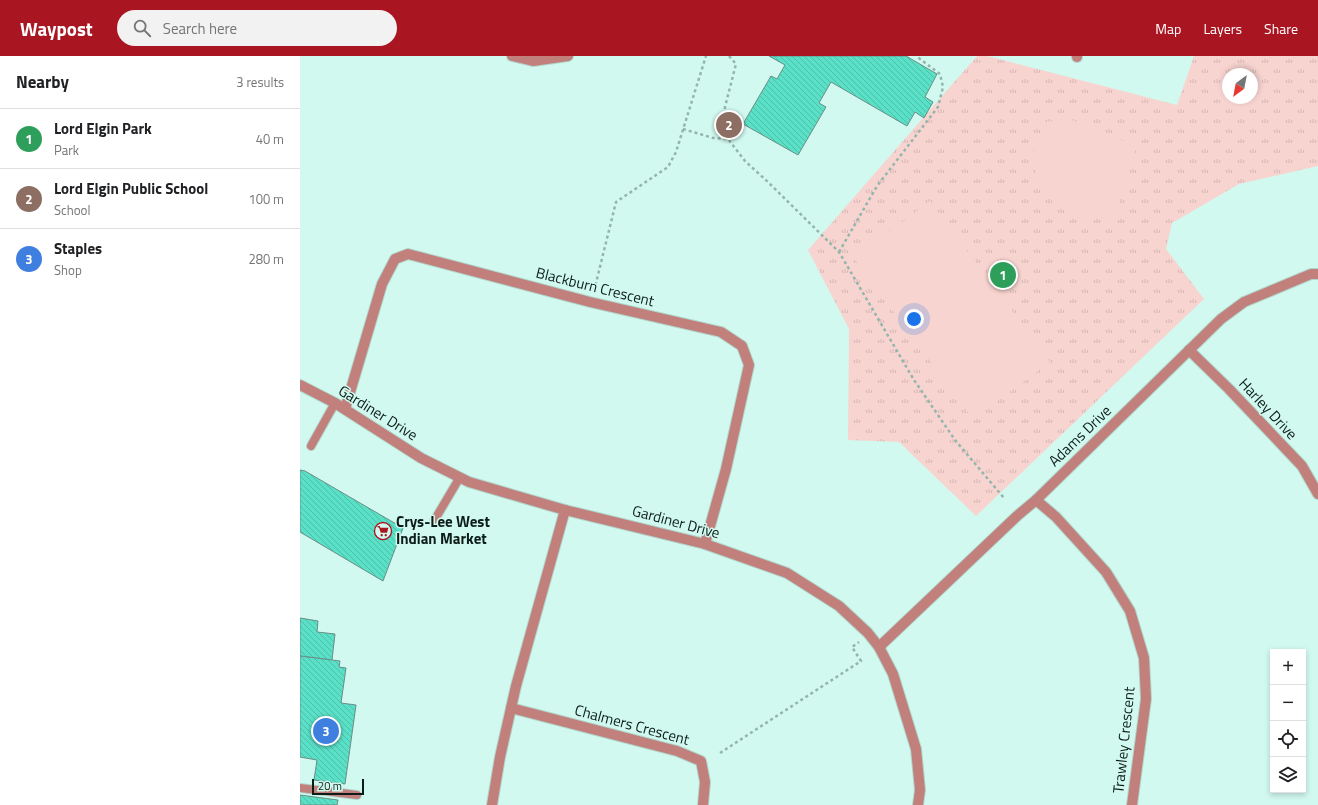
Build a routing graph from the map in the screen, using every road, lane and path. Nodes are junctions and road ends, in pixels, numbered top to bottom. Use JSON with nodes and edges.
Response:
{"nodes":[{"id":1,"x":512,"y":56,"type":"edge"},
{"id":2,"x":568,"y":56,"type":"edge"},
{"id":3,"x":706,"y":56,"type":"edge"},
{"id":4,"x":729,"y":56,"type":"edge"},
{"id":5,"x":916,"y":56,"type":"edge"},
{"id":6,"x":683,"y":129,"type":"junction"},
{"id":7,"x":728,"y":139,"type":"junction"},
{"id":8,"x":839,"y":252,"type":"junction"},
{"id":9,"x":1318,"y":274,"type":"edge"},
{"id":10,"x":590,"y":302,"type":"junction"},
{"id":11,"x":1189,"y":350,"type":"junction"},
{"id":12,"x":300,"y":385,"type":"edge"},
{"id":13,"x":335,"y":403,"type":"junction"},
{"id":14,"x":345,"y":409,"type":"junction"},
{"id":15,"x":311,"y":446,"type":"dead end"},
{"id":16,"x":460,"y":477,"type":"junction"},
{"id":17,"x":1318,"y":494,"type":"edge"},
{"id":18,"x":1004,"y":498,"type":"dead end"},
{"id":19,"x":1036,"y":500,"type":"junction"},
{"id":20,"x":565,"y":510,"type":"junction"},
{"id":21,"x":434,"y":520,"type":"dead end"},
{"id":22,"x":705,"y":544,"type":"junction"},
{"id":23,"x":859,"y":642,"type":"dead end"},
{"id":24,"x":879,"y":647,"type":"junction"},
{"id":25,"x":511,"y":708,"type":"junction"},
{"id":26,"x":720,"y":753,"type":"dead end"},
{"id":27,"x":300,"y":788,"type":"edge"},
{"id":28,"x":357,"y":795,"type":"dead end"},
{"id":29,"x":492,"y":805,"type":"edge"},
{"id":30,"x":703,"y":805,"type":"edge"},
{"id":31,"x":918,"y":805,"type":"edge"},
{"id":32,"x":1132,"y":805,"type":"edge"}],
"edges":[{"from":1,"to":2,"type":"street"},
{"from":3,"to":6,"type":"path"},
{"from":4,"to":7,"type":"path"},
{"from":5,"to":8,"type":"path"},
{"from":6,"to":7,"type":"path"},
{"from":6,"to":10,"type":"path"},
{"from":7,"to":8,"type":"path"},
{"from":8,"to":18,"type":"path"},
{"from":9,"to":11,"type":"street","name":"Adams Drive"},
{"from":10,"to":14,"type":"street","name":"Blackburn Crescent"},
{"from":10,"to":22,"type":"street","name":"Blackburn Crescent"},
{"from":11,"to":17,"type":"street","name":"Harley Drive"},
{"from":11,"to":19,"type":"street","name":"Adams Drive"},
{"from":12,"to":13,"type":"street","name":"Gardiner Drive"},
{"from":13,"to":14,"type":"street","name":"Gardiner Drive"},
{"from":13,"to":15,"type":"lane"},
{"from":14,"to":16,"type":"street","name":"Gardiner Drive"},
{"from":16,"to":20,"type":"street","name":"Gardiner Drive"},
{"from":16,"to":21,"type":"lane"},
{"from":19,"to":24,"type":"street","name":"Adams Drive"},
{"from":19,"to":32,"type":"street","name":"Trawley Crescent"},
{"from":20,"to":22,"type":"street","name":"Gardiner Drive"},
{"from":20,"to":25,"type":"street"},
{"from":22,"to":24,"type":"street","name":"Gardiner Drive"},
{"from":23,"to":26,"type":"path"},
{"from":24,"to":31,"type":"street","name":"Gardiner Drive"},
{"from":25,"to":29,"type":"street"},
{"from":25,"to":30,"type":"street","name":"Chalmers Crescent"},
{"from":27,"to":28,"type":"lane"}]}
